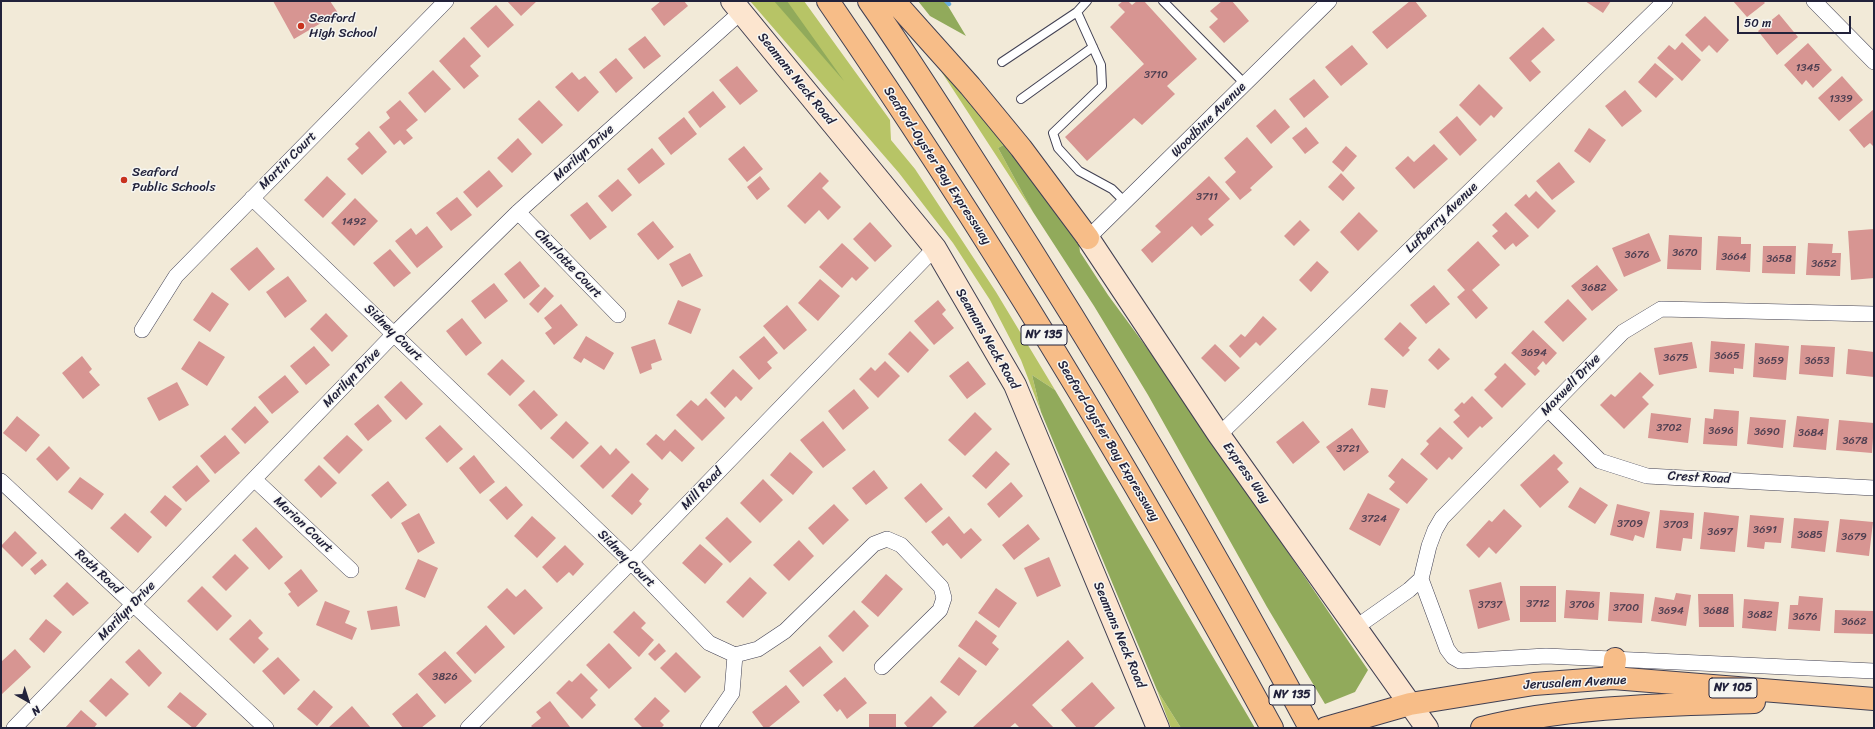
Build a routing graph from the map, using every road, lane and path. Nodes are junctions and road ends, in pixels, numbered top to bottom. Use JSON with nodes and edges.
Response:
{"nodes":[{"id":1,"x":446,"y":1,"type":"edge"},
{"id":2,"x":828,"y":1,"type":"edge"},
{"id":3,"x":869,"y":1,"type":"edge"},
{"id":4,"x":894,"y":1,"type":"edge"},
{"id":5,"x":1087,"y":1,"type":"edge"},
{"id":6,"x":1163,"y":1,"type":"edge"},
{"id":7,"x":1329,"y":1,"type":"edge"},
{"id":8,"x":1665,"y":1,"type":"edge"},
{"id":9,"x":1814,"y":1,"type":"edge"},
{"id":10,"x":736,"y":6,"type":"edge"},
{"id":11,"x":1077,"y":12,"type":"junction"},
{"id":12,"x":1093,"y":47,"type":"junction"},
{"id":13,"x":1002,"y":62,"type":"dead end"},
{"id":14,"x":1874,"y":62,"type":"edge"},
{"id":15,"x":1245,"y":84,"type":"junction"},
{"id":16,"x":1021,"y":99,"type":"dead end"},
{"id":17,"x":252,"y":198,"type":"junction"},
{"id":18,"x":1125,"y":202,"type":"junction"},
{"id":19,"x":518,"y":212,"type":"junction"},
{"id":20,"x":1088,"y":238,"type":"junction"},
{"id":21,"x":935,"y":248,"type":"junction"},
{"id":22,"x":1874,"y":314,"type":"edge"},
{"id":23,"x":618,"y":315,"type":"dead end"},
{"id":24,"x":142,"y":330,"type":"dead end"},
{"id":25,"x":394,"y":334,"type":"junction"},
{"id":26,"x":1548,"y":409,"type":"junction"},
{"id":27,"x":1219,"y":435,"type":"junction"},
{"id":28,"x":254,"y":480,"type":"junction"},
{"id":29,"x":3,"y":486,"type":"edge"},
{"id":30,"x":1874,"y":488,"type":"edge"},
{"id":31,"x":631,"y":562,"type":"junction"},
{"id":32,"x":351,"y":570,"type":"dead end"},
{"id":33,"x":1421,"y":579,"type":"junction"},
{"id":34,"x":133,"y":604,"type":"junction"},
{"id":35,"x":1355,"y":628,"type":"junction"},
{"id":36,"x":735,"y":655,"type":"junction"},
{"id":37,"x":882,"y":666,"type":"dead end"},
{"id":38,"x":1614,"y":669,"type":"junction"},
{"id":39,"x":1874,"y":671,"type":"edge"},
{"id":40,"x":1863,"y":698,"type":"edge"},
{"id":41,"x":1410,"y":704,"type":"junction"},
{"id":42,"x":14,"y":728,"type":"edge"},
{"id":43,"x":266,"y":728,"type":"edge"},
{"id":44,"x":468,"y":728,"type":"edge"},
{"id":45,"x":708,"y":728,"type":"edge"},
{"id":46,"x":1158,"y":728,"type":"edge"},
{"id":47,"x":1272,"y":728,"type":"edge"},
{"id":48,"x":1310,"y":728,"type":"edge"},
{"id":49,"x":1326,"y":728,"type":"edge"},
{"id":50,"x":1426,"y":728,"type":"edge"},
{"id":51,"x":1482,"y":728,"type":"edge"}],
"edges":[{"from":1,"to":17,"type":"street","name":"Martin Court"},
{"from":2,"to":47,"type":"main road","name":"Seaford-Oyster Bay Expressway","number":"NY 135"},
{"from":3,"to":48,"type":"main road","number":"NY 135"},
{"from":4,"to":20,"type":"main road"},
{"from":5,"to":11,"type":"lane"},
{"from":6,"to":15,"type":"lane"},
{"from":7,"to":15,"type":"street","name":"Woodbine Avenue"},
{"from":8,"to":27,"type":"street","name":"Lufberry Avenue"},
{"from":9,"to":14,"type":"street"},
{"from":10,"to":19,"type":"street","name":"Marilyn Drive"},
{"from":10,"to":21,"type":"street","name":"Seamans Neck Road"},
{"from":11,"to":12,"type":"lane"},
{"from":11,"to":13,"type":"lane"},
{"from":12,"to":16,"type":"lane"},
{"from":12,"to":18,"type":"lane"},
{"from":15,"to":18,"type":"street","name":"Woodbine Avenue"},
{"from":17,"to":24,"type":"street","name":"Martin Court"},
{"from":17,"to":25,"type":"street","name":"Sidney Court"},
{"from":18,"to":20,"type":"street","name":"Woodbine Avenue"},
{"from":19,"to":23,"type":"street","name":"Charlotte Court"},
{"from":19,"to":25,"type":"street","name":"Marilyn Drive"},
{"from":20,"to":27,"type":"street","name":"Express Way"},
{"from":21,"to":31,"type":"street","name":"Mill Road"},
{"from":21,"to":46,"type":"street","name":"Seamans Neck Road"},
{"from":22,"to":26,"type":"street","name":"Maxwell Drive"},
{"from":25,"to":28,"type":"street","name":"Marilyn Drive"},
{"from":25,"to":31,"type":"street","name":"Sidney Court"},
{"from":26,"to":30,"type":"street","name":"Crest Road"},
{"from":26,"to":33,"type":"street","name":"Maxwell Drive"},
{"from":27,"to":35,"type":"street","name":"Express Way"},
{"from":28,"to":32,"type":"street","name":"Marion Court"},
{"from":28,"to":34,"type":"street","name":"Marilyn Drive"},
{"from":29,"to":34,"type":"street","name":"Roth Road"},
{"from":31,"to":36,"type":"street","name":"Sidney Court"},
{"from":31,"to":44,"type":"street","name":"Mill Road"},
{"from":33,"to":35,"type":"street"},
{"from":33,"to":38,"type":"street"},
{"from":34,"to":42,"type":"street","name":"Marilyn Drive"},
{"from":34,"to":43,"type":"street","name":"Roth Road"},
{"from":35,"to":41,"type":"street","name":"Express Way"},
{"from":36,"to":37,"type":"street"},
{"from":36,"to":45,"type":"street"},
{"from":38,"to":39,"type":"street"},
{"from":38,"to":40,"type":"main road","name":"Jerusalem Avenue","number":"NY 105"},
{"from":38,"to":41,"type":"main road","name":"Jerusalem Avenue","number":"NY 105"},
{"from":40,"to":51,"type":"main road","name":"Jerusalem Avenue","number":"NY 105"},
{"from":41,"to":49,"type":"main road","name":"Jerusalem Avenue","number":"NY 105"},
{"from":41,"to":50,"type":"street"}]}
